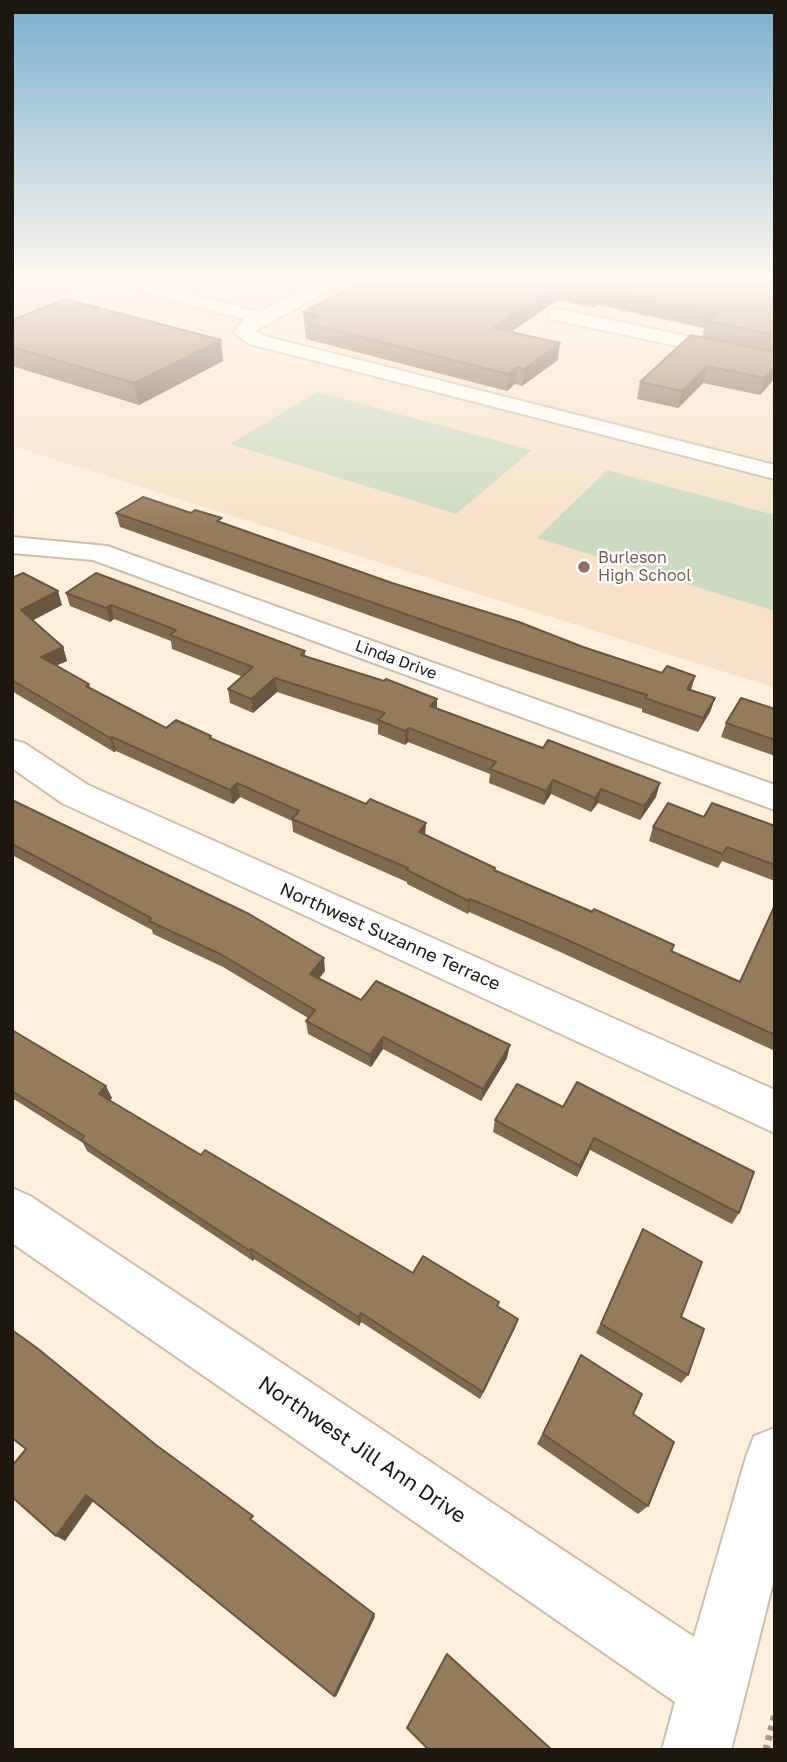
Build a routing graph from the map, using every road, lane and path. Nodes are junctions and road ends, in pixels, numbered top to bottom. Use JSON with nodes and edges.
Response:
{"nodes":[{"id":1,"x":353,"y":364,"type":"edge"},
{"id":2,"x":775,"y":471,"type":"edge"},
{"id":3,"x":12,"y":545,"type":"edge"},
{"id":4,"x":12,"y":751,"type":"edge"},
{"id":5,"x":775,"y":798,"type":"edge"},
{"id":6,"x":775,"y":1112,"type":"edge"},
{"id":7,"x":12,"y":1213,"type":"edge"},
{"id":8,"x":775,"y":1457,"type":"edge"},
{"id":9,"x":712,"y":1688,"type":"junction"},
{"id":10,"x":775,"y":1713,"type":"edge"},
{"id":11,"x":696,"y":1750,"type":"edge"},
{"id":12,"x":766,"y":1750,"type":"edge"}],
"edges":[{"from":1,"to":2,"type":"street"},
{"from":3,"to":5,"type":"street","name":"Linda Drive"},
{"from":4,"to":6,"type":"street","name":"Northwest Suzanne Terrace"},
{"from":7,"to":9,"type":"street","name":"Northwest Jill Ann Drive"},
{"from":8,"to":9,"type":"street"},
{"from":9,"to":11,"type":"street"},
{"from":10,"to":12,"type":"path"}]}
